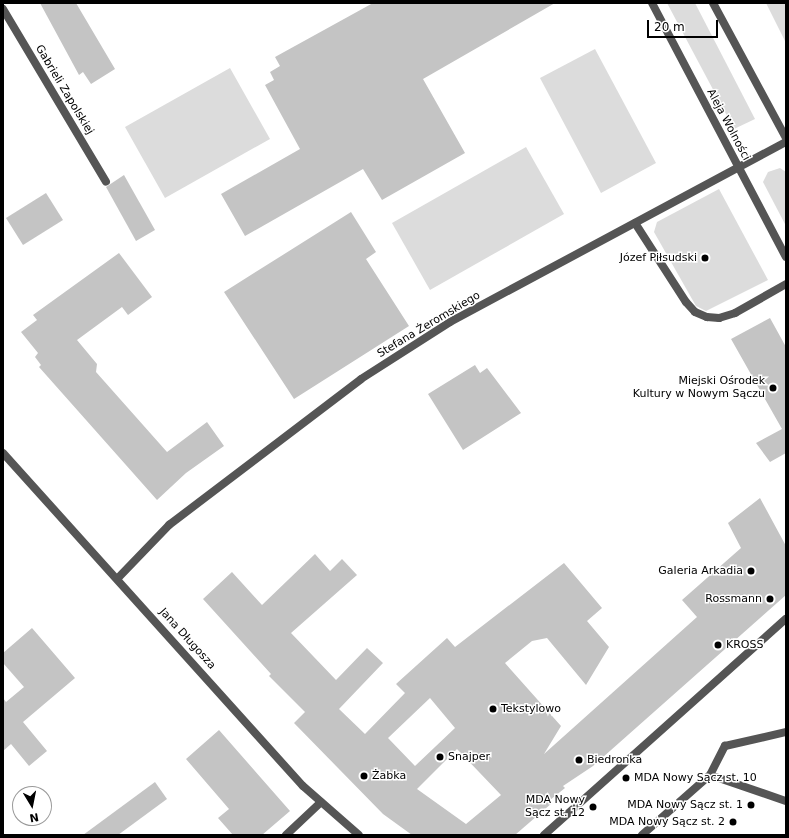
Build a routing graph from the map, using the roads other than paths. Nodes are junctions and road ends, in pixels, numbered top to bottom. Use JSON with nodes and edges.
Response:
{"nodes":[{"id":1,"x":652,"y":3,"type":"edge"},
{"id":2,"x":713,"y":3,"type":"edge"},
{"id":3,"x":3,"y":8,"type":"edge"},
{"id":4,"x":786,"y":138,"type":"edge"},
{"id":5,"x":786,"y":142,"type":"edge"},
{"id":6,"x":739,"y":170,"type":"junction"},
{"id":7,"x":106,"y":182,"type":"dead end"},
{"id":8,"x":635,"y":222,"type":"junction"},
{"id":9,"x":786,"y":257,"type":"edge"},
{"id":10,"x":786,"y":284,"type":"edge"},
{"id":11,"x":3,"y":453,"type":"edge"},
{"id":12,"x":118,"y":578,"type":"junction"},
{"id":13,"x":786,"y":619,"type":"edge"},
{"id":14,"x":786,"y":732,"type":"edge"},
{"id":15,"x":710,"y":775,"type":"junction"},
{"id":16,"x":786,"y":801,"type":"edge"},
{"id":17,"x":321,"y":802,"type":"junction"},
{"id":18,"x":286,"y":835,"type":"edge"},
{"id":19,"x":359,"y":835,"type":"edge"},
{"id":20,"x":544,"y":835,"type":"edge"},
{"id":21,"x":642,"y":835,"type":"edge"}],
"edges":[{"from":1,"to":6,"type":"street","name":"Aleja Wolności"},
{"from":2,"to":4,"type":"street"},
{"from":3,"to":7,"type":"street","name":"Gabrieli Zapolskiej"},
{"from":5,"to":6,"type":"street","name":"Stefana Żeromskiego"},
{"from":6,"to":8,"type":"street","name":"Stefana Żeromskiego"},
{"from":6,"to":9,"type":"street","name":"Aleja Wolności"},
{"from":8,"to":10,"type":"street"},
{"from":8,"to":12,"type":"street","name":"Stefana Żeromskiego"},
{"from":11,"to":12,"type":"street","name":"Jana Długosza"},
{"from":12,"to":17,"type":"street","name":"Jana Długosza"},
{"from":13,"to":20,"type":"street"},
{"from":14,"to":15,"type":"street"},
{"from":15,"to":16,"type":"street"},
{"from":15,"to":21,"type":"street"},
{"from":17,"to":18,"type":"street"},
{"from":17,"to":19,"type":"street","name":"Jana Długosza"}]}
